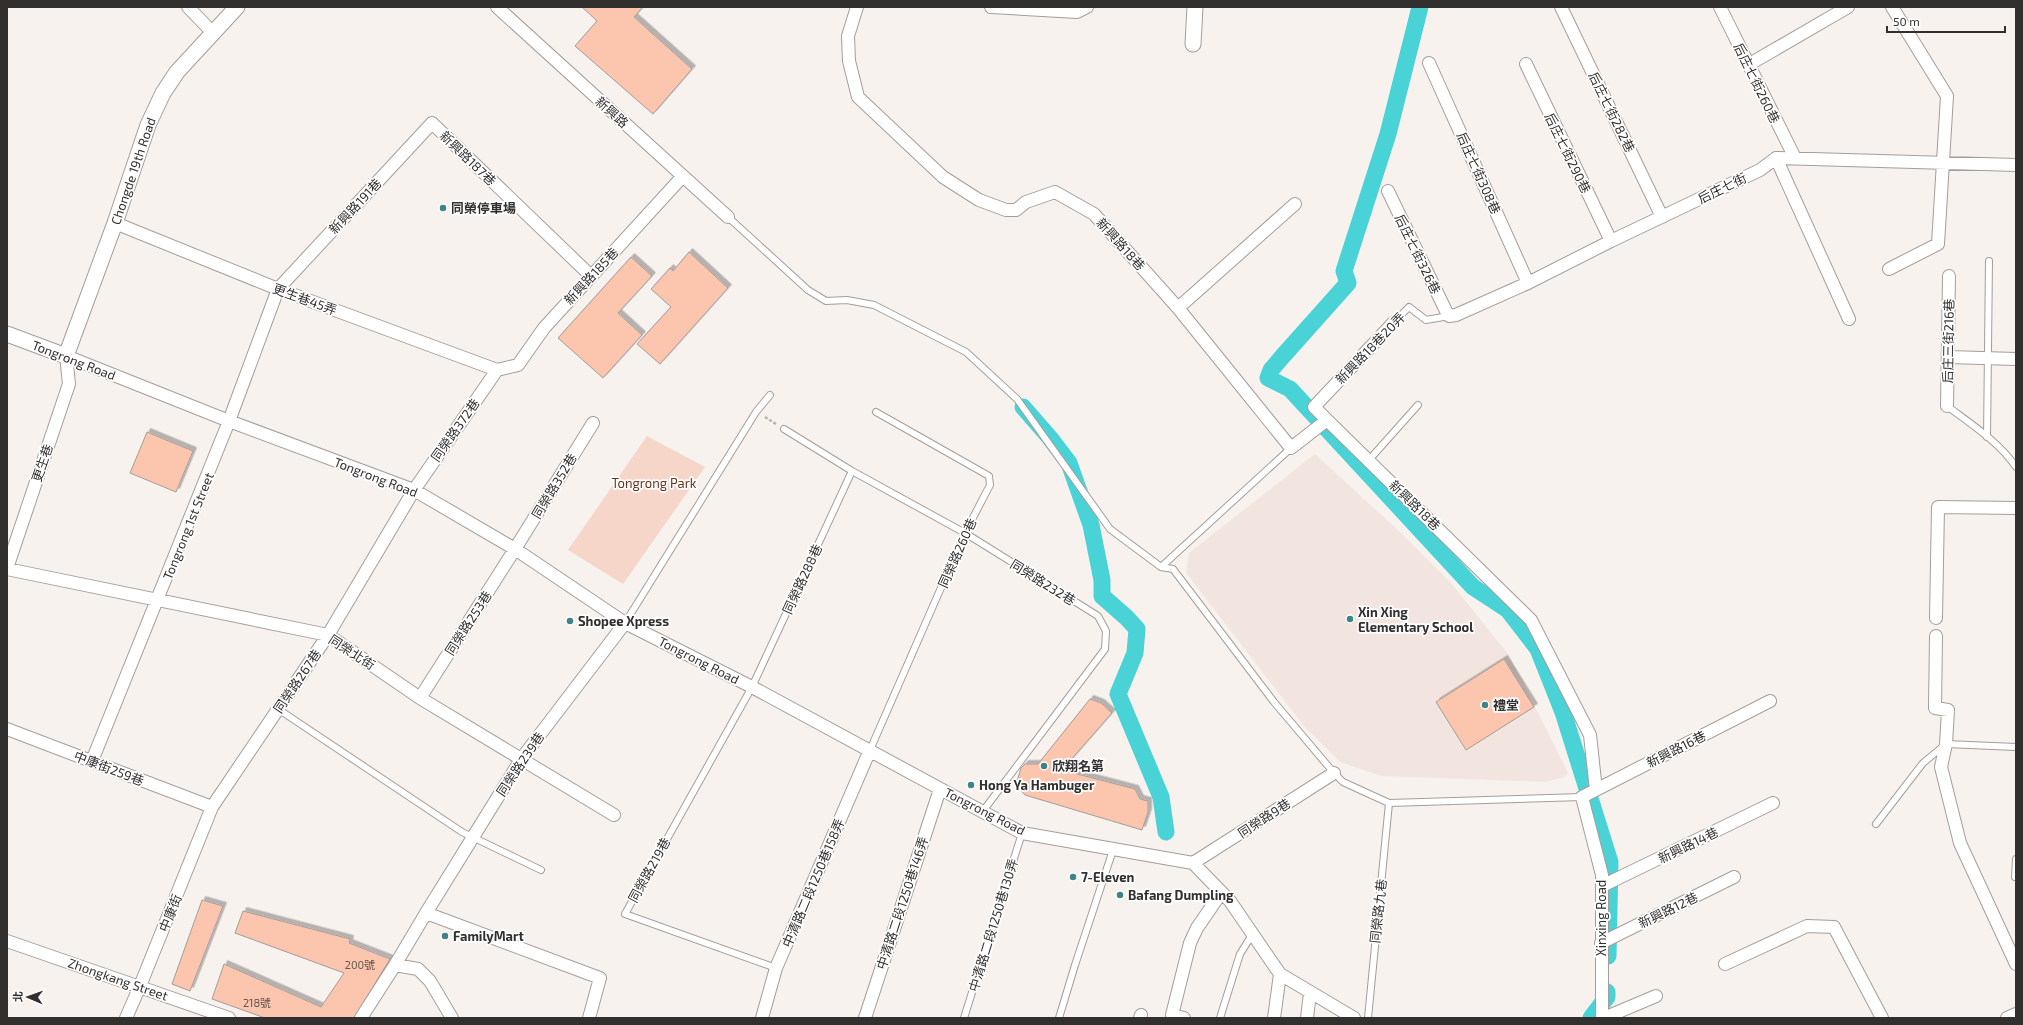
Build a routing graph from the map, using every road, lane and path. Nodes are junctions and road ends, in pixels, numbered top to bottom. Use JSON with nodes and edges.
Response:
{"nodes":[{"id":1,"x":188,"y":7,"type":"edge"},
{"id":2,"x":237,"y":7,"type":"edge"},
{"id":3,"x":497,"y":7,"type":"edge"},
{"id":4,"x":857,"y":7,"type":"edge"},
{"id":5,"x":991,"y":7,"type":"edge"},
{"id":6,"x":1087,"y":7,"type":"edge"},
{"id":7,"x":1195,"y":7,"type":"edge"},
{"id":8,"x":1561,"y":7,"type":"edge"},
{"id":9,"x":1720,"y":7,"type":"edge"},
{"id":10,"x":1848,"y":7,"type":"edge"},
{"id":11,"x":1892,"y":7,"type":"edge"},
{"id":12,"x":1029,"y":8,"type":"edge"},
{"id":13,"x":213,"y":33,"type":"junction"},
{"id":14,"x":1193,"y":44,"type":"dead end"},
{"id":15,"x":1430,"y":63,"type":"dead end"},
{"id":16,"x":1526,"y":64,"type":"dead end"},
{"id":17,"x":1748,"y":65,"type":"junction"},
{"id":18,"x":432,"y":123,"type":"joint"},
{"id":19,"x":1776,"y":158,"type":"junction"},
{"id":20,"x":1795,"y":158,"type":"junction"},
{"id":21,"x":1942,"y":163,"type":"junction"},
{"id":22,"x":2016,"y":165,"type":"edge"},
{"id":23,"x":683,"y":176,"type":"junction"},
{"id":24,"x":1388,"y":191,"type":"dead end"},
{"id":25,"x":1295,"y":204,"type":"dead end"},
{"id":26,"x":728,"y":217,"type":"joint"},
{"id":27,"x":1662,"y":217,"type":"junction"},
{"id":28,"x":115,"y":224,"type":"junction"},
{"id":29,"x":1611,"y":241,"type":"junction"},
{"id":30,"x":1989,"y":261,"type":"dead end"},
{"id":31,"x":1890,"y":269,"type":"dead end"},
{"id":32,"x":591,"y":276,"type":"junction"},
{"id":33,"x":1949,"y":276,"type":"dead end"},
{"id":34,"x":1528,"y":283,"type":"junction"},
{"id":35,"x":278,"y":289,"type":"junction"},
{"id":36,"x":1178,"y":308,"type":"junction"},
{"id":37,"x":1449,"y":316,"type":"junction"},
{"id":38,"x":1849,"y":319,"type":"dead end"},
{"id":39,"x":1393,"y":323,"type":"joint"},
{"id":40,"x":7,"y":334,"type":"edge"},
{"id":41,"x":66,"y":356,"type":"junction"},
{"id":42,"x":1948,"y":357,"type":"junction"},
{"id":43,"x":1988,"y":358,"type":"junction"},
{"id":44,"x":2016,"y":359,"type":"edge"},
{"id":45,"x":497,"y":370,"type":"junction"},
{"id":46,"x":770,"y":395,"type":"dead end"},
{"id":47,"x":1418,"y":405,"type":"dead end"},
{"id":48,"x":1947,"y":406,"type":"joint"},
{"id":49,"x":756,"y":412,"type":"junction"},
{"id":50,"x":876,"y":412,"type":"dead end"},
{"id":51,"x":1327,"y":420,"type":"junction"},
{"id":52,"x":229,"y":421,"type":"junction"},
{"id":53,"x":593,"y":423,"type":"dead end"},
{"id":54,"x":784,"y":429,"type":"joint"},
{"id":55,"x":1987,"y":438,"type":"junction"},
{"id":56,"x":1291,"y":448,"type":"junction"},
{"id":57,"x":1369,"y":460,"type":"junction"},
{"id":58,"x":2016,"y":467,"type":"edge"},
{"id":59,"x":852,"y":471,"type":"junction"},
{"id":60,"x":414,"y":490,"type":"junction"},
{"id":61,"x":2016,"y":508,"type":"edge"},
{"id":62,"x":965,"y":533,"type":"junction"},
{"id":63,"x":515,"y":549,"type":"junction"},
{"id":64,"x":1161,"y":567,"type":"junction"},
{"id":65,"x":7,"y":568,"type":"edge"},
{"id":66,"x":158,"y":600,"type":"junction"},
{"id":67,"x":1936,"y":618,"type":"dead end"},
{"id":68,"x":625,"y":623,"type":"junction"},
{"id":69,"x":328,"y":635,"type":"junction"},
{"id":70,"x":1936,"y":636,"type":"dead end"},
{"id":71,"x":752,"y":686,"type":"junction"},
{"id":72,"x":420,"y":698,"type":"junction"},
{"id":73,"x":1770,"y":701,"type":"dead end"},
{"id":74,"x":278,"y":709,"type":"junction"},
{"id":75,"x":7,"y":729,"type":"edge"},
{"id":76,"x":1946,"y":744,"type":"junction"},
{"id":77,"x":2016,"y":747,"type":"edge"},
{"id":78,"x":870,"y":750,"type":"junction"},
{"id":79,"x":522,"y":758,"type":"junction"},
{"id":80,"x":92,"y":761,"type":"junction"},
{"id":81,"x":1334,"y":773,"type":"junction"},
{"id":82,"x":940,"y":789,"type":"junction"},
{"id":83,"x":1596,"y":790,"type":"junction"},
{"id":84,"x":1582,"y":797,"type":"junction"},
{"id":85,"x":1389,"y":803,"type":"junction"},
{"id":86,"x":1773,"y":803,"type":"dead end"},
{"id":87,"x":212,"y":807,"type":"junction"},
{"id":88,"x":984,"y":811,"type":"junction"},
{"id":89,"x":614,"y":815,"type":"dead end"},
{"id":90,"x":1876,"y":824,"type":"dead end"},
{"id":91,"x":1022,"y":833,"type":"junction"},
{"id":92,"x":473,"y":837,"type":"junction"},
{"id":93,"x":1113,"y":850,"type":"junction"},
{"id":94,"x":2016,"y":859,"type":"edge"},
{"id":95,"x":1193,"y":863,"type":"junction"},
{"id":96,"x":541,"y":870,"type":"dead end"},
{"id":97,"x":1734,"y":877,"type":"dead end"},
{"id":98,"x":2015,"y":877,"type":"edge"},
{"id":99,"x":1602,"y":886,"type":"junction"},
{"id":100,"x":1221,"y":893,"type":"junction"},
{"id":101,"x":426,"y":913,"type":"junction"},
{"id":102,"x":1252,"y":935,"type":"junction"},
{"id":103,"x":7,"y":941,"type":"edge"},
{"id":104,"x":1601,"y":943,"type":"junction"},
{"id":105,"x":1725,"y":964,"type":"dead end"},
{"id":106,"x":2016,"y":964,"type":"edge"},
{"id":107,"x":395,"y":965,"type":"junction"},
{"id":108,"x":776,"y":968,"type":"junction"},
{"id":109,"x":1280,"y":974,"type":"junction"},
{"id":110,"x":140,"y":986,"type":"junction"},
{"id":111,"x":1310,"y":993,"type":"junction"},
{"id":112,"x":1656,"y":996,"type":"dead end"},
{"id":113,"x":2016,"y":1014,"type":"edge"},
{"id":114,"x":126,"y":1018,"type":"edge"},
{"id":115,"x":229,"y":1018,"type":"edge"},
{"id":116,"x":361,"y":1018,"type":"edge"},
{"id":117,"x":452,"y":1018,"type":"edge"},
{"id":118,"x":589,"y":1018,"type":"edge"},
{"id":119,"x":762,"y":1018,"type":"edge"},
{"id":120,"x":865,"y":1018,"type":"edge"},
{"id":121,"x":964,"y":1018,"type":"edge"},
{"id":122,"x":1059,"y":1018,"type":"edge"},
{"id":123,"x":1184,"y":1018,"type":"edge"},
{"id":124,"x":1220,"y":1018,"type":"edge"},
{"id":125,"x":1274,"y":1018,"type":"edge"},
{"id":126,"x":1307,"y":1018,"type":"edge"},
{"id":127,"x":1354,"y":1018,"type":"edge"},
{"id":128,"x":1368,"y":1018,"type":"edge"},
{"id":129,"x":1603,"y":1018,"type":"edge"},
{"id":130,"x":1882,"y":1018,"type":"edge"},
{"id":131,"x":2007,"y":1018,"type":"edge"}],
"edges":[{"from":1,"to":13,"type":"street"},
{"from":2,"to":13,"type":"street","name":"Chongde 19th Road"},
{"from":3,"to":23,"type":"street","name":"新興路"},
{"from":4,"to":36,"type":"street","name":"新興路18巷"},
{"from":5,"to":12,"type":"street"},
{"from":6,"to":12,"type":"street"},
{"from":7,"to":14,"type":"street"},
{"from":8,"to":27,"type":"street","name":"后庄七街282巷"},
{"from":9,"to":17,"type":"street","name":"后庄七街260巷"},
{"from":10,"to":17,"type":"street"},
{"from":11,"to":21,"type":"street"},
{"from":13,"to":28,"type":"street","name":"Chongde 19th Road"},
{"from":15,"to":34,"type":"street","name":"后庄七街308巷"},
{"from":16,"to":29,"type":"street","name":"后庄七街290巷"},
{"from":17,"to":20,"type":"street","name":"后庄七街260巷"},
{"from":18,"to":32,"type":"street","name":"新興路187巷"},
{"from":18,"to":35,"type":"street","name":"新興路191巷"},
{"from":19,"to":20,"type":"street"},
{"from":19,"to":27,"type":"street","name":"后庄七街"},
{"from":19,"to":38,"type":"street"},
{"from":20,"to":21,"type":"street"},
{"from":21,"to":22,"type":"street"},
{"from":21,"to":31,"type":"street"},
{"from":23,"to":26,"type":"street","name":"新興路"},
{"from":23,"to":32,"type":"street","name":"新興路185巷"},
{"from":24,"to":37,"type":"street","name":"后庄七街326巷"},
{"from":25,"to":36,"type":"street"},
{"from":26,"to":64,"type":"lane"},
{"from":27,"to":29,"type":"street","name":"后庄七街"},
{"from":28,"to":35,"type":"street","name":"更生巷45弄"},
{"from":28,"to":41,"type":"street","name":"Chongde 19th Road"},
{"from":29,"to":34,"type":"street","name":"后庄七街"},
{"from":30,"to":43,"type":"lane"},
{"from":32,"to":45,"type":"street","name":"新興路185巷"},
{"from":33,"to":42,"type":"street","name":"后庄三街216巷"},
{"from":34,"to":37,"type":"street","name":"后庄七街"},
{"from":35,"to":45,"type":"street","name":"更生巷45弄"},
{"from":35,"to":52,"type":"street","name":"Tongrong 1st Street"},
{"from":36,"to":56,"type":"street","name":"新興路18巷"},
{"from":37,"to":39,"type":"lane","name":"新興路18巷20弄"},
{"from":39,"to":51,"type":"street","name":"新興路18巷20弄"},
{"from":40,"to":41,"type":"street","name":"Tongrong Road"},
{"from":41,"to":52,"type":"street","name":"Tongrong Road"},
{"from":41,"to":65,"type":"street","name":"更生巷"},
{"from":42,"to":43,"type":"street"},
{"from":42,"to":48,"type":"street","name":"后庄三街216巷"},
{"from":43,"to":44,"type":"street"},
{"from":43,"to":55,"type":"lane"},
{"from":45,"to":60,"type":"street","name":"同榮路372巷"},
{"from":46,"to":49,"type":"lane"},
{"from":47,"to":57,"type":"lane"},
{"from":48,"to":55,"type":"lane"},
{"from":49,"to":54,"type":"path"},
{"from":49,"to":68,"type":"lane"},
{"from":50,"to":62,"type":"lane","name":"同榮路260巷"},
{"from":51,"to":56,"type":"street"},
{"from":51,"to":57,"type":"street","name":"新興路18巷"},
{"from":52,"to":60,"type":"street","name":"Tongrong Road"},
{"from":52,"to":66,"type":"street","name":"Tongrong 1st Street"},
{"from":53,"to":63,"type":"street","name":"同榮路352巷"},
{"from":54,"to":59,"type":"lane","name":"同榮路232巷"},
{"from":55,"to":58,"type":"lane"},
{"from":56,"to":64,"type":"lane"},
{"from":57,"to":83,"type":"street","name":"新興路18巷"},
{"from":59,"to":62,"type":"lane","name":"同榮路232巷"},
{"from":59,"to":71,"type":"lane","name":"同榮路288巷"},
{"from":60,"to":63,"type":"street","name":"Tongrong Road"},
{"from":60,"to":69,"type":"street","name":"同榮路267巷"},
{"from":61,"to":67,"type":"street"},
{"from":62,"to":78,"type":"lane","name":"同榮路260巷"},
{"from":62,"to":88,"type":"lane","name":"同榮路232巷"},
{"from":63,"to":68,"type":"street","name":"Tongrong Road"},
{"from":63,"to":72,"type":"street","name":"同榮路253巷"},
{"from":64,"to":81,"type":"lane"},
{"from":65,"to":66,"type":"street","name":"同榮北街"},
{"from":66,"to":69,"type":"street","name":"同榮北街"},
{"from":66,"to":80,"type":"street","name":"Tongrong 1st Street"},
{"from":68,"to":71,"type":"street","name":"Tongrong Road"},
{"from":68,"to":79,"type":"street","name":"同榮路239巷"},
{"from":69,"to":72,"type":"street","name":"同榮北街"},
{"from":69,"to":74,"type":"street","name":"同榮路267巷"},
{"from":70,"to":76,"type":"street"},
{"from":71,"to":78,"type":"street","name":"Tongrong Road"},
{"from":71,"to":108,"type":"lane","name":"同榮路219巷"},
{"from":72,"to":79,"type":"street","name":"同榮北街"},
{"from":73,"to":83,"type":"street","name":"新興路16巷"},
{"from":74,"to":87,"type":"street","name":"同榮路267巷"},
{"from":74,"to":92,"type":"lane"},
{"from":75,"to":80,"type":"street","name":"中康街259巷"},
{"from":76,"to":77,"type":"lane"},
{"from":76,"to":90,"type":"lane"},
{"from":76,"to":106,"type":"street"},
{"from":78,"to":82,"type":"street","name":"Tongrong Road"},
{"from":78,"to":108,"type":"street","name":"中清路二段1250巷158弄"},
{"from":79,"to":89,"type":"street","name":"同榮北街"},
{"from":79,"to":92,"type":"street","name":"同榮路239巷"},
{"from":80,"to":87,"type":"street","name":"中康街259巷"},
{"from":81,"to":85,"type":"lane"},
{"from":81,"to":95,"type":"street","name":"同榮路9巷"},
{"from":82,"to":88,"type":"street","name":"Tongrong Road"},
{"from":82,"to":120,"type":"street","name":"中清路二段1250巷146弄"},
{"from":83,"to":84,"type":"street","name":"新興路16巷"},
{"from":84,"to":85,"type":"lane"},
{"from":84,"to":99,"type":"street","name":"Xinxing Road"},
{"from":85,"to":128,"type":"lane","name":"同榮路九巷"},
{"from":86,"to":99,"type":"street","name":"新興路14巷"},
{"from":87,"to":110,"type":"street","name":"中康街"},
{"from":88,"to":91,"type":"street","name":"Tongrong Road"},
{"from":91,"to":93,"type":"street","name":"Tongrong Road"},
{"from":91,"to":121,"type":"lane","name":"中清路二段1250巷130弄"},
{"from":92,"to":96,"type":"lane"},
{"from":92,"to":101,"type":"street","name":"同榮路239巷"},
{"from":93,"to":95,"type":"street","name":"Tongrong Road"},
{"from":93,"to":122,"type":"lane"},
{"from":94,"to":98,"type":"lane"},
{"from":95,"to":100,"type":"street"},
{"from":97,"to":104,"type":"street","name":"新興路12巷"},
{"from":99,"to":104,"type":"street","name":"Xinxing Road"},
{"from":100,"to":102,"type":"street"},
{"from":100,"to":123,"type":"street"},
{"from":101,"to":107,"type":"street","name":"同榮路239巷"},
{"from":101,"to":118,"type":"street"},
{"from":102,"to":109,"type":"street"},
{"from":102,"to":124,"type":"lane"},
{"from":103,"to":110,"type":"street","name":"Zhongkang Street"},
{"from":104,"to":129,"type":"street","name":"Xinxing Road"},
{"from":105,"to":130,"type":"street"},
{"from":107,"to":116,"type":"street"},
{"from":107,"to":117,"type":"street"},
{"from":108,"to":119,"type":"street","name":"中清路二段1250巷158弄"},
{"from":109,"to":111,"type":"street"},
{"from":109,"to":125,"type":"street"},
{"from":110,"to":114,"type":"street","name":"中康街"},
{"from":110,"to":115,"type":"street","name":"Zhongkang Street"},
{"from":111,"to":126,"type":"street"},
{"from":111,"to":127,"type":"street"},
{"from":112,"to":129,"type":"street"},
{"from":113,"to":131,"type":"street"}]}
